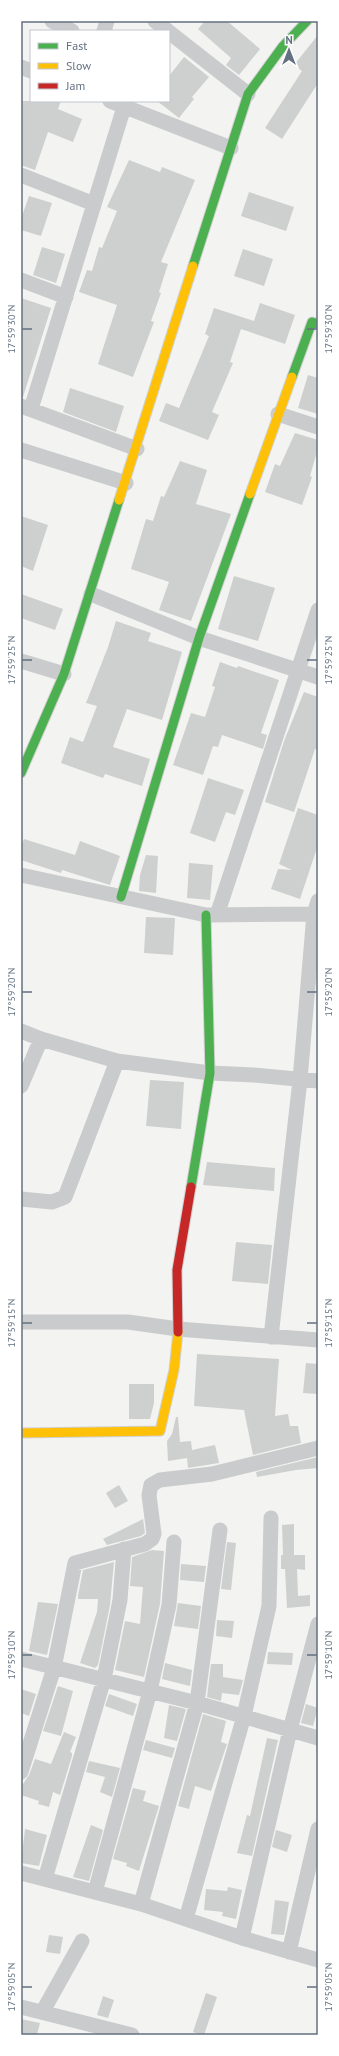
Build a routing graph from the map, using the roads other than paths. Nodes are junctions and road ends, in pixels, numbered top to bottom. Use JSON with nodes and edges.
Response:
{"nodes":[{"id":1,"x":52,"y":21,"type":"edge"},
{"id":2,"x":156,"y":21,"type":"edge"},
{"id":3,"x":307,"y":21,"type":"edge"},
{"id":4,"x":70,"y":30,"type":"edge"},
{"id":5,"x":168,"y":30,"type":"edge"},
{"id":6,"x":170,"y":32,"type":"edge"},
{"id":7,"x":248,"y":94,"type":"junction"},
{"id":8,"x":113,"y":102,"type":"edge"},
{"id":9,"x":124,"y":106,"type":"junction"},
{"id":10,"x":232,"y":148,"type":"junction"},
{"id":11,"x":21,"y":176,"type":"edge"},
{"id":12,"x":94,"y":204,"type":"junction"},
{"id":13,"x":21,"y":280,"type":"edge"},
{"id":14,"x":66,"y":297,"type":"junction"},
{"id":15,"x":318,"y":324,"type":"edge"},
{"id":16,"x":26,"y":407,"type":"edge"},
{"id":17,"x":278,"y":414,"type":"junction"},
{"id":18,"x":318,"y":427,"type":"edge"},
{"id":19,"x":137,"y":449,"type":"junction"},
{"id":20,"x":21,"y":450,"type":"edge"},
{"id":21,"x":126,"y":483,"type":"junction"},
{"id":22,"x":91,"y":594,"type":"junction"},
{"id":23,"x":318,"y":610,"type":"edge"},
{"id":24,"x":200,"y":638,"type":"junction"},
{"id":25,"x":21,"y":662,"type":"edge"},
{"id":26,"x":297,"y":670,"type":"junction"},
{"id":27,"x":64,"y":674,"type":"junction"},
{"id":28,"x":318,"y":677,"type":"edge"},
{"id":29,"x":21,"y":773,"type":"edge"},
{"id":30,"x":21,"y":875,"type":"edge"},
{"id":31,"x":121,"y":897,"type":"junction"},
{"id":32,"x":316,"y":908,"type":"edge"},
{"id":33,"x":211,"y":915,"type":"junction"},
{"id":34,"x":21,"y":1031,"type":"edge"},
{"id":35,"x":41,"y":1039,"type":"junction"},
{"id":36,"x":118,"y":1061,"type":"junction"},
{"id":37,"x":210,"y":1073,"type":"junction"},
{"id":38,"x":300,"y":1080,"type":"junction"},
{"id":39,"x":318,"y":1081,"type":"edge"},
{"id":40,"x":21,"y":1086,"type":"edge"},
{"id":41,"x":21,"y":1199,"type":"edge"},
{"id":42,"x":21,"y":1322,"type":"edge"},
{"id":43,"x":178,"y":1329,"type":"junction"},
{"id":44,"x":271,"y":1337,"type":"junction"},
{"id":45,"x":318,"y":1340,"type":"edge"},
{"id":46,"x":21,"y":1433,"type":"edge"},
{"id":47,"x":318,"y":1448,"type":"edge"},
{"id":48,"x":271,"y":1518,"type":"dead end"},
{"id":49,"x":220,"y":1530,"type":"dead end"},
{"id":50,"x":174,"y":1542,"type":"dead end"},
{"id":51,"x":124,"y":1549,"type":"junction"},
{"id":52,"x":318,"y":1624,"type":"edge"},
{"id":53,"x":21,"y":1659,"type":"edge"},
{"id":54,"x":54,"y":1668,"type":"junction"},
{"id":55,"x":104,"y":1679,"type":"junction"},
{"id":56,"x":150,"y":1691,"type":"junction"},
{"id":57,"x":197,"y":1703,"type":"junction"},
{"id":58,"x":244,"y":1716,"type":"junction"},
{"id":59,"x":290,"y":1730,"type":"junction"},
{"id":60,"x":318,"y":1738,"type":"edge"},
{"id":61,"x":21,"y":1772,"type":"edge"},
{"id":62,"x":318,"y":1829,"type":"edge"},
{"id":63,"x":21,"y":1873,"type":"edge"},
{"id":64,"x":45,"y":1879,"type":"junction"},
{"id":65,"x":95,"y":1892,"type":"junction"},
{"id":66,"x":142,"y":1904,"type":"junction"},
{"id":67,"x":186,"y":1919,"type":"junction"},
{"id":68,"x":242,"y":1938,"type":"junction"},
{"id":69,"x":82,"y":1941,"type":"dead end"},
{"id":70,"x":290,"y":1952,"type":"junction"},
{"id":71,"x":318,"y":1960,"type":"edge"},
{"id":72,"x":21,"y":2007,"type":"edge"},
{"id":73,"x":43,"y":2011,"type":"junction"},
{"id":74,"x":132,"y":2035,"type":"edge"}],
"edges":[{"from":1,"to":4,"type":"street"},
{"from":2,"to":5,"type":"street"},
{"from":3,"to":7,"type":"street"},
{"from":6,"to":7,"type":"street"},
{"from":7,"to":10,"type":"street"},
{"from":8,"to":9,"type":"street"},
{"from":9,"to":10,"type":"street"},
{"from":9,"to":12,"type":"street"},
{"from":10,"to":19,"type":"street"},
{"from":11,"to":12,"type":"street"},
{"from":12,"to":14,"type":"street"},
{"from":13,"to":14,"type":"street"},
{"from":14,"to":16,"type":"street"},
{"from":15,"to":17,"type":"street"},
{"from":16,"to":19,"type":"street"},
{"from":17,"to":18,"type":"street"},
{"from":17,"to":24,"type":"street"},
{"from":19,"to":21,"type":"street"},
{"from":20,"to":21,"type":"street"},
{"from":21,"to":22,"type":"street"},
{"from":22,"to":24,"type":"street"},
{"from":22,"to":27,"type":"street"},
{"from":23,"to":26,"type":"street"},
{"from":24,"to":26,"type":"street"},
{"from":24,"to":31,"type":"street"},
{"from":25,"to":27,"type":"street"},
{"from":26,"to":28,"type":"street"},
{"from":26,"to":33,"type":"street"},
{"from":27,"to":29,"type":"street"},
{"from":30,"to":31,"type":"street"},
{"from":31,"to":33,"type":"street"},
{"from":32,"to":33,"type":"street"},
{"from":32,"to":38,"type":"street"},
{"from":33,"to":37,"type":"street"},
{"from":34,"to":35,"type":"street"},
{"from":35,"to":36,"type":"street"},
{"from":35,"to":40,"type":"street"},
{"from":36,"to":37,"type":"street"},
{"from":36,"to":41,"type":"street"},
{"from":37,"to":38,"type":"street"},
{"from":37,"to":43,"type":"street"},
{"from":38,"to":39,"type":"street"},
{"from":38,"to":44,"type":"street"},
{"from":42,"to":43,"type":"street"},
{"from":43,"to":44,"type":"street"},
{"from":43,"to":46,"type":"street"},
{"from":44,"to":45,"type":"street"},
{"from":47,"to":51,"type":"street"},
{"from":48,"to":58,"type":"street"},
{"from":49,"to":57,"type":"street"},
{"from":50,"to":56,"type":"street"},
{"from":51,"to":54,"type":"street"},
{"from":51,"to":55,"type":"street"},
{"from":52,"to":59,"type":"street"},
{"from":53,"to":54,"type":"street"},
{"from":54,"to":55,"type":"street"},
{"from":54,"to":61,"type":"street"},
{"from":55,"to":56,"type":"street"},
{"from":55,"to":64,"type":"street"},
{"from":56,"to":57,"type":"street"},
{"from":56,"to":65,"type":"street"},
{"from":57,"to":58,"type":"street"},
{"from":57,"to":66,"type":"street"},
{"from":58,"to":59,"type":"street"},
{"from":58,"to":67,"type":"street"},
{"from":59,"to":60,"type":"street"},
{"from":59,"to":68,"type":"street"},
{"from":62,"to":70,"type":"street"},
{"from":63,"to":64,"type":"street"},
{"from":64,"to":65,"type":"street"},
{"from":65,"to":66,"type":"street"},
{"from":66,"to":67,"type":"street"},
{"from":67,"to":68,"type":"street"},
{"from":68,"to":70,"type":"street"},
{"from":69,"to":73,"type":"street"},
{"from":70,"to":71,"type":"street"},
{"from":72,"to":73,"type":"street"},
{"from":73,"to":74,"type":"street"}]}
